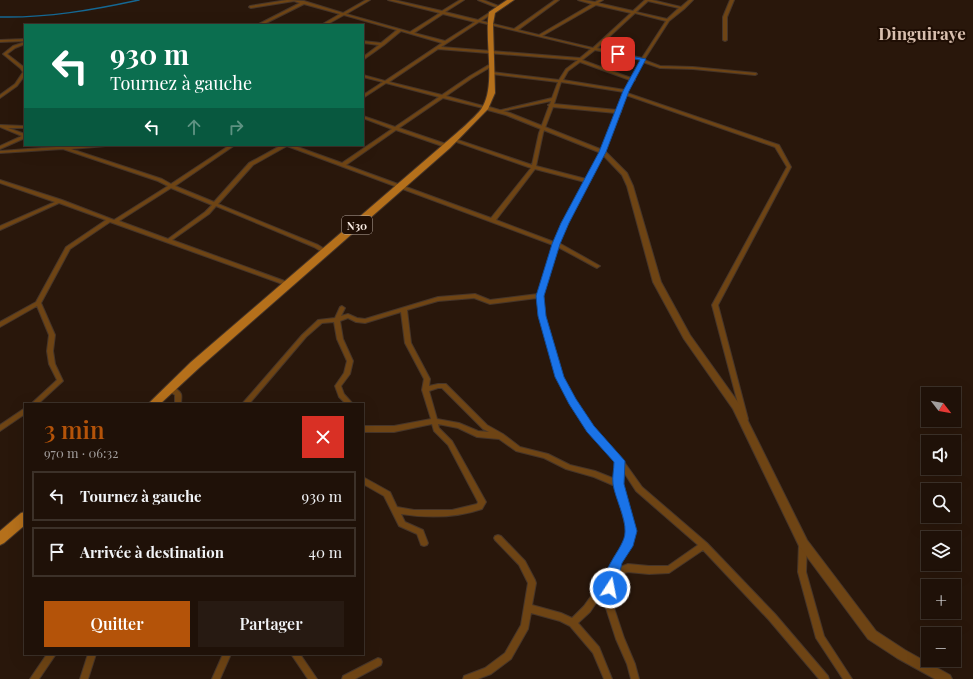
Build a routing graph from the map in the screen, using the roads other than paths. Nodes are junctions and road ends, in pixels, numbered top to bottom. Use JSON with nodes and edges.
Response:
{"nodes":[{"id":1,"x":294,"y":0,"type":"edge"},
{"id":2,"x":308,"y":0,"type":"edge"},
{"id":3,"x":368,"y":0,"type":"edge"},
{"id":4,"x":390,"y":0,"type":"edge"},
{"id":5,"x":462,"y":0,"type":"edge"},
{"id":6,"x":480,"y":0,"type":"edge"},
{"id":7,"x":511,"y":0,"type":"edge"},
{"id":8,"x":557,"y":0,"type":"edge"},
{"id":9,"x":580,"y":0,"type":"edge"},
{"id":10,"x":601,"y":0,"type":"edge"},
{"id":11,"x":647,"y":0,"type":"edge"},
{"id":12,"x":691,"y":0,"type":"edge"},
{"id":13,"x":730,"y":0,"type":"edge"},
{"id":14,"x":303,"y":2,"type":"junction"},
{"id":15,"x":595,"y":4,"type":"junction"},
{"id":16,"x":251,"y":7,"type":"dead end"},
{"id":17,"x":682,"y":8,"type":"junction"},
{"id":18,"x":495,"y":10,"type":"junction"},
{"id":19,"x":443,"y":12,"type":"junction"},
{"id":20,"x":634,"y":12,"type":"junction"},
{"id":21,"x":344,"y":14,"type":"junction"},
{"id":22,"x":668,"y":20,"type":"junction"},
{"id":23,"x":480,"y":21,"type":"junction"},
{"id":24,"x":261,"y":24,"type":"edge"},
{"id":25,"x":325,"y":24,"type":"edge"},
{"id":26,"x":490,"y":24,"type":"junction"},
{"id":27,"x":400,"y":30,"type":"junction"},
{"id":28,"x":515,"y":30,"type":"junction"},
{"id":29,"x":411,"y":33,"type":"junction"},
{"id":30,"x":539,"y":36,"type":"junction"},
{"id":31,"x":24,"y":40,"type":"edge"},
{"id":32,"x":725,"y":40,"type":"dead end"},
{"id":33,"x":0,"y":41,"type":"edge"},
{"id":34,"x":364,"y":42,"type":"edge"},
{"id":35,"x":24,"y":43,"type":"edge"},
{"id":36,"x":446,"y":43,"type":"junction"},
{"id":37,"x":383,"y":44,"type":"junction"},
{"id":38,"x":439,"y":48,"type":"junction"},
{"id":39,"x":594,"y":49,"type":"junction"},
{"id":40,"x":492,"y":52,"type":"junction"},
{"id":41,"x":364,"y":58,"type":"edge"},
{"id":42,"x":581,"y":60,"type":"junction"},
{"id":43,"x":643,"y":60,"type":"junction"},
{"id":44,"x":492,"y":69,"type":"junction"},
{"id":45,"x":24,"y":70,"type":"edge"},
{"id":46,"x":24,"y":74,"type":"edge"},
{"id":47,"x":755,"y":74,"type":"dead end"},
{"id":48,"x":364,"y":76,"type":"edge"},
{"id":49,"x":632,"y":80,"type":"junction"},
{"id":50,"x":385,"y":81,"type":"junction"},
{"id":51,"x":560,"y":81,"type":"junction"},
{"id":52,"x":626,"y":93,"type":"junction"},
{"id":53,"x":0,"y":96,"type":"edge"},
{"id":54,"x":364,"y":96,"type":"edge"},
{"id":55,"x":442,"y":97,"type":"junction"},
{"id":56,"x":552,"y":99,"type":"junction"},
{"id":57,"x":550,"y":105,"type":"junction"},
{"id":58,"x":486,"y":108,"type":"junction"},
{"id":59,"x":499,"y":111,"type":"junction"},
{"id":60,"x":619,"y":112,"type":"junction"},
{"id":61,"x":364,"y":117,"type":"edge"},
{"id":62,"x":0,"y":126,"type":"edge"},
{"id":63,"x":24,"y":127,"type":"edge"},
{"id":64,"x":396,"y":128,"type":"junction"},
{"id":65,"x":542,"y":128,"type":"junction"},
{"id":66,"x":24,"y":135,"type":"edge"},
{"id":67,"x":24,"y":136,"type":"edge"},
{"id":68,"x":450,"y":143,"type":"junction"},
{"id":69,"x":58,"y":146,"type":"edge"},
{"id":70,"x":92,"y":146,"type":"edge"},
{"id":71,"x":231,"y":146,"type":"edge"},
{"id":72,"x":282,"y":146,"type":"edge"},
{"id":73,"x":293,"y":146,"type":"edge"},
{"id":74,"x":0,"y":148,"type":"edge"},
{"id":75,"x":65,"y":148,"type":"junction"},
{"id":76,"x":0,"y":152,"type":"edge"},
{"id":77,"x":603,"y":152,"type":"junction"},
{"id":78,"x":342,"y":165,"type":"junction"},
{"id":79,"x":534,"y":167,"type":"junction"},
{"id":80,"x":0,"y":181,"type":"edge"},
{"id":81,"x":588,"y":181,"type":"junction"},
{"id":82,"x":171,"y":186,"type":"junction"},
{"id":83,"x":399,"y":187,"type":"junction"},
{"id":84,"x":60,"y":201,"type":"junction"},
{"id":85,"x":215,"y":204,"type":"junction"},
{"id":86,"x":112,"y":221,"type":"junction"},
{"id":87,"x":492,"y":221,"type":"junction"},
{"id":88,"x":0,"y":228,"type":"edge"},
{"id":89,"x":168,"y":241,"type":"junction"},
{"id":90,"x":556,"y":244,"type":"junction"},
{"id":91,"x":326,"y":252,"type":"junction"},
{"id":92,"x":597,"y":266,"type":"dead end"},
{"id":93,"x":288,"y":284,"type":"junction"},
{"id":94,"x":540,"y":296,"type":"junction"},
{"id":95,"x":38,"y":303,"type":"junction"},
{"id":96,"x":342,"y":308,"type":"dead end"},
{"id":97,"x":404,"y":309,"type":"junction"},
{"id":98,"x":337,"y":320,"type":"junction"},
{"id":99,"x":0,"y":325,"type":"edge"},
{"id":100,"x":169,"y":388,"type":"junction"},
{"id":101,"x":425,"y":390,"type":"junction"},
{"id":102,"x":35,"y":403,"type":"edge"},
{"id":103,"x":154,"y":403,"type":"edge"},
{"id":104,"x":178,"y":403,"type":"edge"},
{"id":105,"x":246,"y":403,"type":"edge"},
{"id":106,"x":349,"y":403,"type":"edge"},
{"id":107,"x":24,"y":412,"type":"edge"},
{"id":108,"x":435,"y":421,"type":"junction"},
{"id":109,"x":747,"y":426,"type":"junction"},
{"id":110,"x":0,"y":428,"type":"edge"},
{"id":111,"x":364,"y":429,"type":"edge"},
{"id":112,"x":500,"y":436,"type":"junction"},
{"id":113,"x":620,"y":461,"type":"junction"},
{"id":114,"x":364,"y":481,"type":"edge"},
{"id":115,"x":618,"y":484,"type":"junction"},
{"id":116,"x":396,"y":510,"type":"junction"},
{"id":117,"x":24,"y":518,"type":"edge"},
{"id":118,"x":498,"y":538,"type":"dead end"},
{"id":119,"x":0,"y":539,"type":"edge"},
{"id":120,"x":424,"y":543,"type":"dead end"},
{"id":121,"x":803,"y":543,"type":"junction"},
{"id":122,"x":704,"y":545,"type":"junction"},
{"id":123,"x":612,"y":573,"type":"junction"},
{"id":124,"x":528,"y":608,"type":"junction"},
{"id":125,"x":573,"y":623,"type":"junction"},
{"id":126,"x":51,"y":655,"type":"edge"},
{"id":127,"x":92,"y":655,"type":"edge"},
{"id":128,"x":226,"y":655,"type":"edge"},
{"id":129,"x":296,"y":655,"type":"edge"},
{"id":130,"x":378,"y":662,"type":"dead end"},
{"id":131,"x":34,"y":679,"type":"edge"},
{"id":132,"x":84,"y":679,"type":"edge"},
{"id":133,"x":216,"y":679,"type":"edge"},
{"id":134,"x":313,"y":679,"type":"edge"},
{"id":135,"x":346,"y":679,"type":"edge"},
{"id":136,"x":467,"y":679,"type":"edge"},
{"id":137,"x":608,"y":679,"type":"edge"},
{"id":138,"x":635,"y":679,"type":"edge"},
{"id":139,"x":825,"y":679,"type":"edge"},
{"id":140,"x":848,"y":679,"type":"edge"},
{"id":141,"x":946,"y":679,"type":"edge"}],
"edges":[{"from":1,"to":14,"type":"street"},
{"from":1,"to":16,"type":"street"},
{"from":2,"to":14,"type":"street"},
{"from":3,"to":21,"type":"street"},
{"from":4,"to":19,"type":"street"},
{"from":5,"to":19,"type":"street"},
{"from":6,"to":18,"type":"street"},
{"from":7,"to":18,"type":"main road"},
{"from":8,"to":28,"type":"street"},
{"from":9,"to":15,"type":"street"},
{"from":10,"to":15,"type":"street"},
{"from":11,"to":17,"type":"street"},
{"from":11,"to":20,"type":"street"},
{"from":12,"to":17,"type":"street"},
{"from":13,"to":32,"type":"street"},
{"from":14,"to":21,"type":"street"},
{"from":14,"to":24,"type":"street"},
{"from":15,"to":20,"type":"street"},
{"from":15,"to":30,"type":"street"},
{"from":17,"to":22,"type":"street"},
{"from":18,"to":23,"type":"street"},
{"from":18,"to":26,"type":"main road","number":"N30"},
{"from":19,"to":23,"type":"street"},
{"from":19,"to":29,"type":"street"},
{"from":20,"to":22,"type":"street"},
{"from":20,"to":39,"type":"street"},
{"from":21,"to":25,"type":"street"},
{"from":21,"to":27,"type":"street"},
{"from":22,"to":43,"type":"street"},
{"from":23,"to":26,"type":"street"},
{"from":23,"to":36,"type":"street"},
{"from":26,"to":28,"type":"street"},
{"from":26,"to":40,"type":"main road","number":"N30"},
{"from":27,"to":29,"type":"street"},
{"from":27,"to":37,"type":"street"},
{"from":28,"to":30,"type":"street"},
{"from":29,"to":36,"type":"street"},
{"from":30,"to":39,"type":"street"},
{"from":31,"to":33,"type":"street"},
{"from":34,"to":37,"type":"street"},
{"from":35,"to":45,"type":"street"},
{"from":36,"to":38,"type":"street"},
{"from":37,"to":41,"type":"street"},
{"from":38,"to":40,"type":"street"},
{"from":38,"to":50,"type":"street"},
{"from":39,"to":42,"type":"street"},
{"from":39,"to":43,"type":"street"},
{"from":40,"to":42,"type":"street"},
{"from":40,"to":44,"type":"main road","number":"N30"},
{"from":42,"to":49,"type":"street"},
{"from":42,"to":51,"type":"street"},
{"from":43,"to":47,"type":"street"},
{"from":43,"to":49,"type":"street"},
{"from":44,"to":51,"type":"street"},
{"from":44,"to":55,"type":"street"},
{"from":44,"to":58,"type":"main road","number":"N30"},
{"from":46,"to":53,"type":"street"},
{"from":48,"to":50,"type":"street"},
{"from":49,"to":52,"type":"street"},
{"from":50,"to":54,"type":"street"},
{"from":50,"to":55,"type":"street"},
{"from":51,"to":52,"type":"street"},
{"from":51,"to":56,"type":"street"},
{"from":52,"to":60,"type":"street"},
{"from":52,"to":109,"type":"street"},
{"from":55,"to":58,"type":"street"},
{"from":55,"to":64,"type":"street"},
{"from":56,"to":57,"type":"street"},
{"from":56,"to":59,"type":"street"},
{"from":57,"to":60,"type":"street"},
{"from":57,"to":65,"type":"street"},
{"from":58,"to":59,"type":"street"},
{"from":58,"to":68,"type":"main road","number":"N30"},
{"from":59,"to":65,"type":"street"},
{"from":60,"to":77,"type":"street"},
{"from":61,"to":64,"type":"street"},
{"from":62,"to":63,"type":"street"},
{"from":62,"to":66,"type":"street"},
{"from":64,"to":68,"type":"street"},
{"from":64,"to":78,"type":"street"},
{"from":65,"to":77,"type":"street"},
{"from":65,"to":79,"type":"street"},
{"from":67,"to":74,"type":"street"},
{"from":68,"to":79,"type":"street"},
{"from":68,"to":83,"type":"main road","number":"N30"},
{"from":69,"to":75,"type":"street"},
{"from":70,"to":75,"type":"street"},
{"from":71,"to":82,"type":"street"},
{"from":72,"to":85,"type":"street"},
{"from":73,"to":78,"type":"street"},
{"from":75,"to":76,"type":"street"},
{"from":75,"to":82,"type":"street"},
{"from":77,"to":81,"type":"street"},
{"from":77,"to":109,"type":"street"},
{"from":78,"to":83,"type":"street"},
{"from":79,"to":81,"type":"street"},
{"from":79,"to":87,"type":"street"},
{"from":80,"to":84,"type":"street"},
{"from":81,"to":90,"type":"street"},
{"from":82,"to":85,"type":"street"},
{"from":82,"to":86,"type":"street"},
{"from":83,"to":87,"type":"street"},
{"from":83,"to":91,"type":"main road","number":"N30"},
{"from":84,"to":86,"type":"street"},
{"from":84,"to":88,"type":"street"},
{"from":85,"to":89,"type":"street"},
{"from":85,"to":91,"type":"street"},
{"from":86,"to":89,"type":"street"},
{"from":86,"to":95,"type":"street"},
{"from":87,"to":90,"type":"street"},
{"from":89,"to":93,"type":"street"},
{"from":90,"to":92,"type":"street"},
{"from":90,"to":94,"type":"street"},
{"from":91,"to":93,"type":"main road","number":"N30"},
{"from":93,"to":100,"type":"main road","number":"N30"},
{"from":94,"to":97,"type":"street"},
{"from":94,"to":113,"type":"street"},
{"from":95,"to":99,"type":"street"},
{"from":95,"to":102,"type":"street"},
{"from":96,"to":98,"type":"street"},
{"from":97,"to":98,"type":"street"},
{"from":97,"to":101,"type":"street"},
{"from":98,"to":105,"type":"street"},
{"from":98,"to":106,"type":"street"},
{"from":100,"to":103,"type":"main road","number":"N30"},
{"from":100,"to":104,"type":"street"},
{"from":101,"to":108,"type":"street"},
{"from":101,"to":112,"type":"street"},
{"from":107,"to":110,"type":"street"},
{"from":108,"to":111,"type":"street"},
{"from":108,"to":112,"type":"street"},
{"from":108,"to":116,"type":"street"},
{"from":109,"to":121,"type":"street"},
{"from":112,"to":115,"type":"street"},
{"from":113,"to":115,"type":"street"},
{"from":113,"to":122,"type":"street"},
{"from":114,"to":116,"type":"street"},
{"from":115,"to":123,"type":"street"},
{"from":116,"to":120,"type":"street"},
{"from":117,"to":119,"type":"main road"},
{"from":118,"to":124,"type":"street"},
{"from":121,"to":140,"type":"street"},
{"from":121,"to":141,"type":"street"},
{"from":122,"to":123,"type":"street"},
{"from":122,"to":139,"type":"street"},
{"from":123,"to":125,"type":"street"},
{"from":123,"to":138,"type":"street"},
{"from":124,"to":125,"type":"street"},
{"from":124,"to":136,"type":"street"},
{"from":125,"to":137,"type":"street"},
{"from":126,"to":131,"type":"street"},
{"from":127,"to":132,"type":"street"},
{"from":128,"to":133,"type":"street"},
{"from":129,"to":134,"type":"street"},
{"from":130,"to":135,"type":"street"}]}
